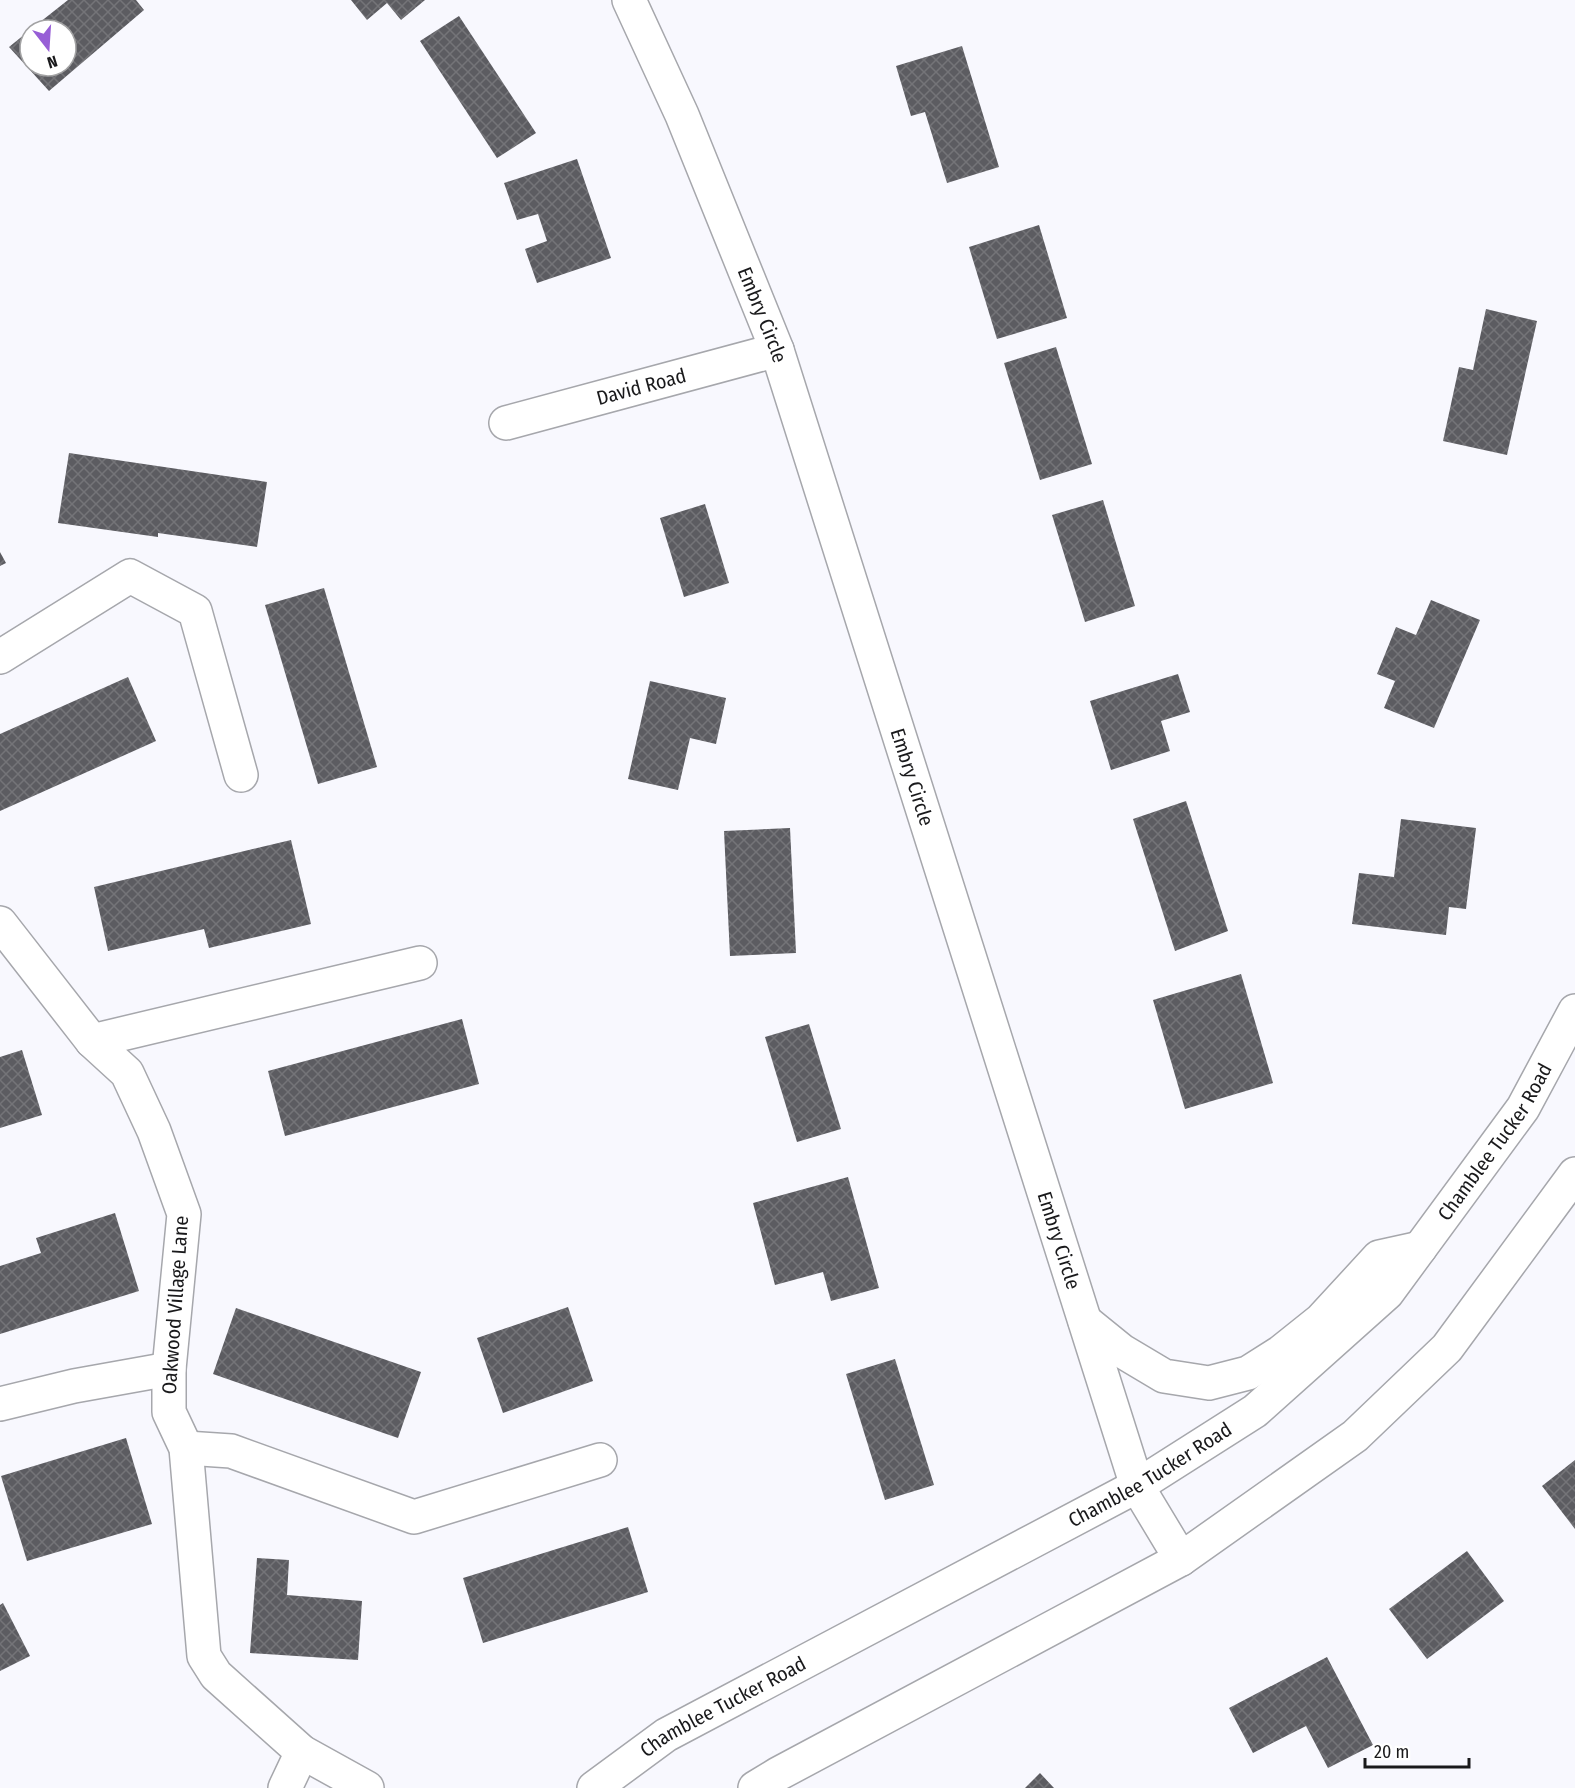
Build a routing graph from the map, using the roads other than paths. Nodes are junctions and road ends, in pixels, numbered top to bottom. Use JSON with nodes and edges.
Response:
{"nodes":[{"id":1,"x":629,"y":0,"type":"edge"},
{"id":2,"x":777,"y":350,"type":"junction"},
{"id":3,"x":506,"y":423,"type":"dead end"},
{"id":4,"x":0,"y":657,"type":"edge"},
{"id":5,"x":241,"y":775,"type":"dead end"},
{"id":6,"x":0,"y":923,"type":"edge"},
{"id":7,"x":12,"y":958,"type":"edge"},
{"id":8,"x":420,"y":963,"type":"dead end"},
{"id":9,"x":1575,"y":1011,"type":"edge"},
{"id":10,"x":92,"y":1041,"type":"junction"},
{"id":11,"x":1575,"y":1174,"type":"edge"},
{"id":12,"x":1420,"y":1248,"type":"junction"},
{"id":13,"x":1085,"y":1321,"type":"junction"},
{"id":14,"x":169,"y":1369,"type":"junction"},
{"id":15,"x":0,"y":1404,"type":"edge"},
{"id":16,"x":186,"y":1448,"type":"junction"},
{"id":17,"x":600,"y":1460,"type":"dead end"},
{"id":18,"x":1137,"y":1486,"type":"junction"},
{"id":19,"x":1181,"y":1559,"type":"junction"},
{"id":20,"x":302,"y":1752,"type":"junction"},
{"id":21,"x":285,"y":1788,"type":"edge"},
{"id":22,"x":366,"y":1788,"type":"edge"},
{"id":23,"x":594,"y":1788,"type":"edge"},
{"id":24,"x":755,"y":1788,"type":"edge"}],
"edges":[{"from":1,"to":2,"type":"street","name":"Embry Circle"},
{"from":2,"to":3,"type":"street","name":"David Road"},
{"from":2,"to":13,"type":"street","name":"Embry Circle"},
{"from":4,"to":5,"type":"street"},
{"from":6,"to":7,"type":"street","name":"Oakwood Village Lane"},
{"from":7,"to":10,"type":"street","name":"Oakwood Village Lane"},
{"from":8,"to":10,"type":"street"},
{"from":9,"to":12,"type":"street","name":"Chamblee Tucker Road"},
{"from":10,"to":14,"type":"street","name":"Oakwood Village Lane"},
{"from":11,"to":19,"type":"street"},
{"from":12,"to":13,"type":"street"},
{"from":12,"to":18,"type":"street","name":"Chamblee Tucker Road"},
{"from":13,"to":18,"type":"street","name":"Embry Circle"},
{"from":14,"to":15,"type":"street"},
{"from":14,"to":16,"type":"street","name":"Oakwood Village Lane"},
{"from":16,"to":17,"type":"street"},
{"from":16,"to":20,"type":"street","name":"Oakwood Village Lane"},
{"from":18,"to":19,"type":"street","name":"Embry Circle"},
{"from":18,"to":23,"type":"street","name":"Chamblee Tucker Road"},
{"from":19,"to":24,"type":"street"},
{"from":20,"to":21,"type":"street"},
{"from":20,"to":22,"type":"street","name":"Oakwood Village Lane"}]}
